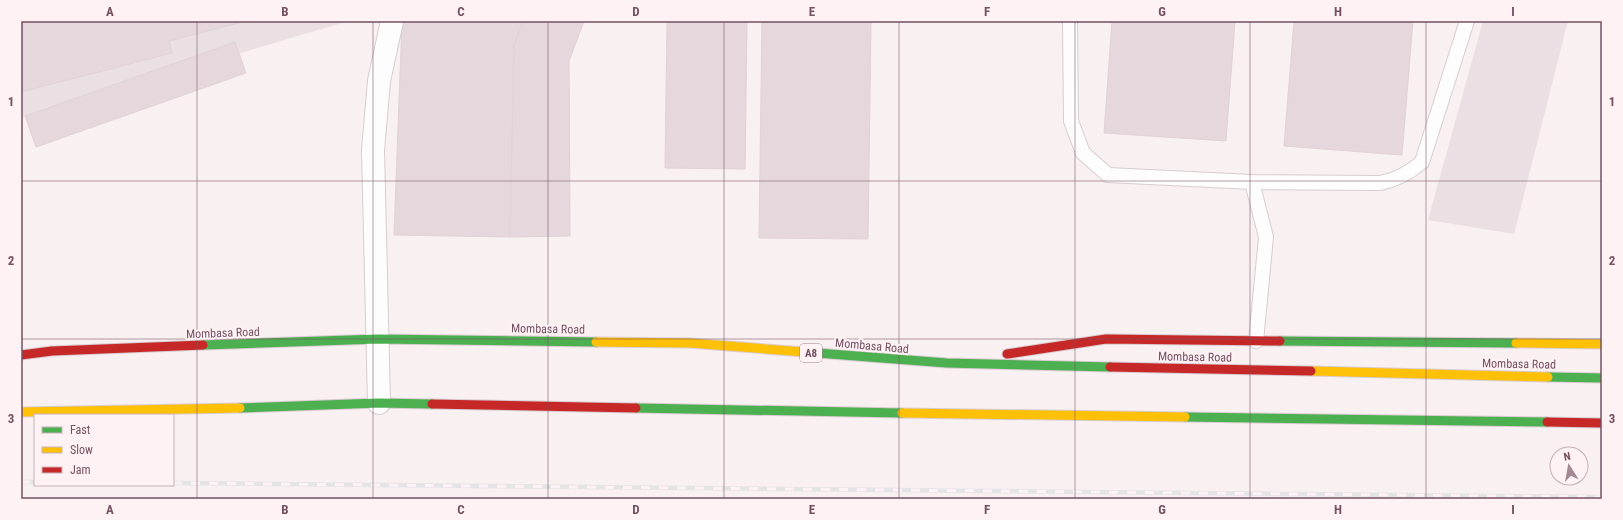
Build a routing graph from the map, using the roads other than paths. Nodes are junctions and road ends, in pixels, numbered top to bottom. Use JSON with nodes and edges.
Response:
{"nodes":[{"id":1,"x":392,"y":21,"type":"edge"},
{"id":2,"x":1070,"y":21,"type":"edge"},
{"id":3,"x":1467,"y":21,"type":"edge"},
{"id":4,"x":1252,"y":182,"type":"junction"},
{"id":5,"x":378,"y":339,"type":"junction"},
{"id":6,"x":1256,"y":341,"type":"junction"},
{"id":7,"x":1602,"y":344,"type":"edge"},
{"id":8,"x":21,"y":355,"type":"edge"},
{"id":9,"x":947,"y":363,"type":"junction"},
{"id":10,"x":1602,"y":378,"type":"edge"},
{"id":11,"x":380,"y":403,"type":"junction"},
{"id":12,"x":21,"y":412,"type":"edge"},
{"id":13,"x":1602,"y":423,"type":"edge"}],
"edges":[{"from":1,"to":5,"type":"street"},
{"from":2,"to":4,"type":"lane"},
{"from":3,"to":4,"type":"lane"},
{"from":4,"to":6,"type":"lane"},
{"from":5,"to":8,"type":"highway","name":"Mombasa Road","number":"A8"},
{"from":5,"to":9,"type":"highway","name":"Mombasa Road","number":"A8"},
{"from":5,"to":11,"type":"street"},
{"from":6,"to":7,"type":"highway"},
{"from":6,"to":9,"type":"highway"},
{"from":9,"to":10,"type":"highway","name":"Mombasa Road","number":"A8"},
{"from":11,"to":12,"type":"highway"},
{"from":11,"to":13,"type":"highway"}]}
